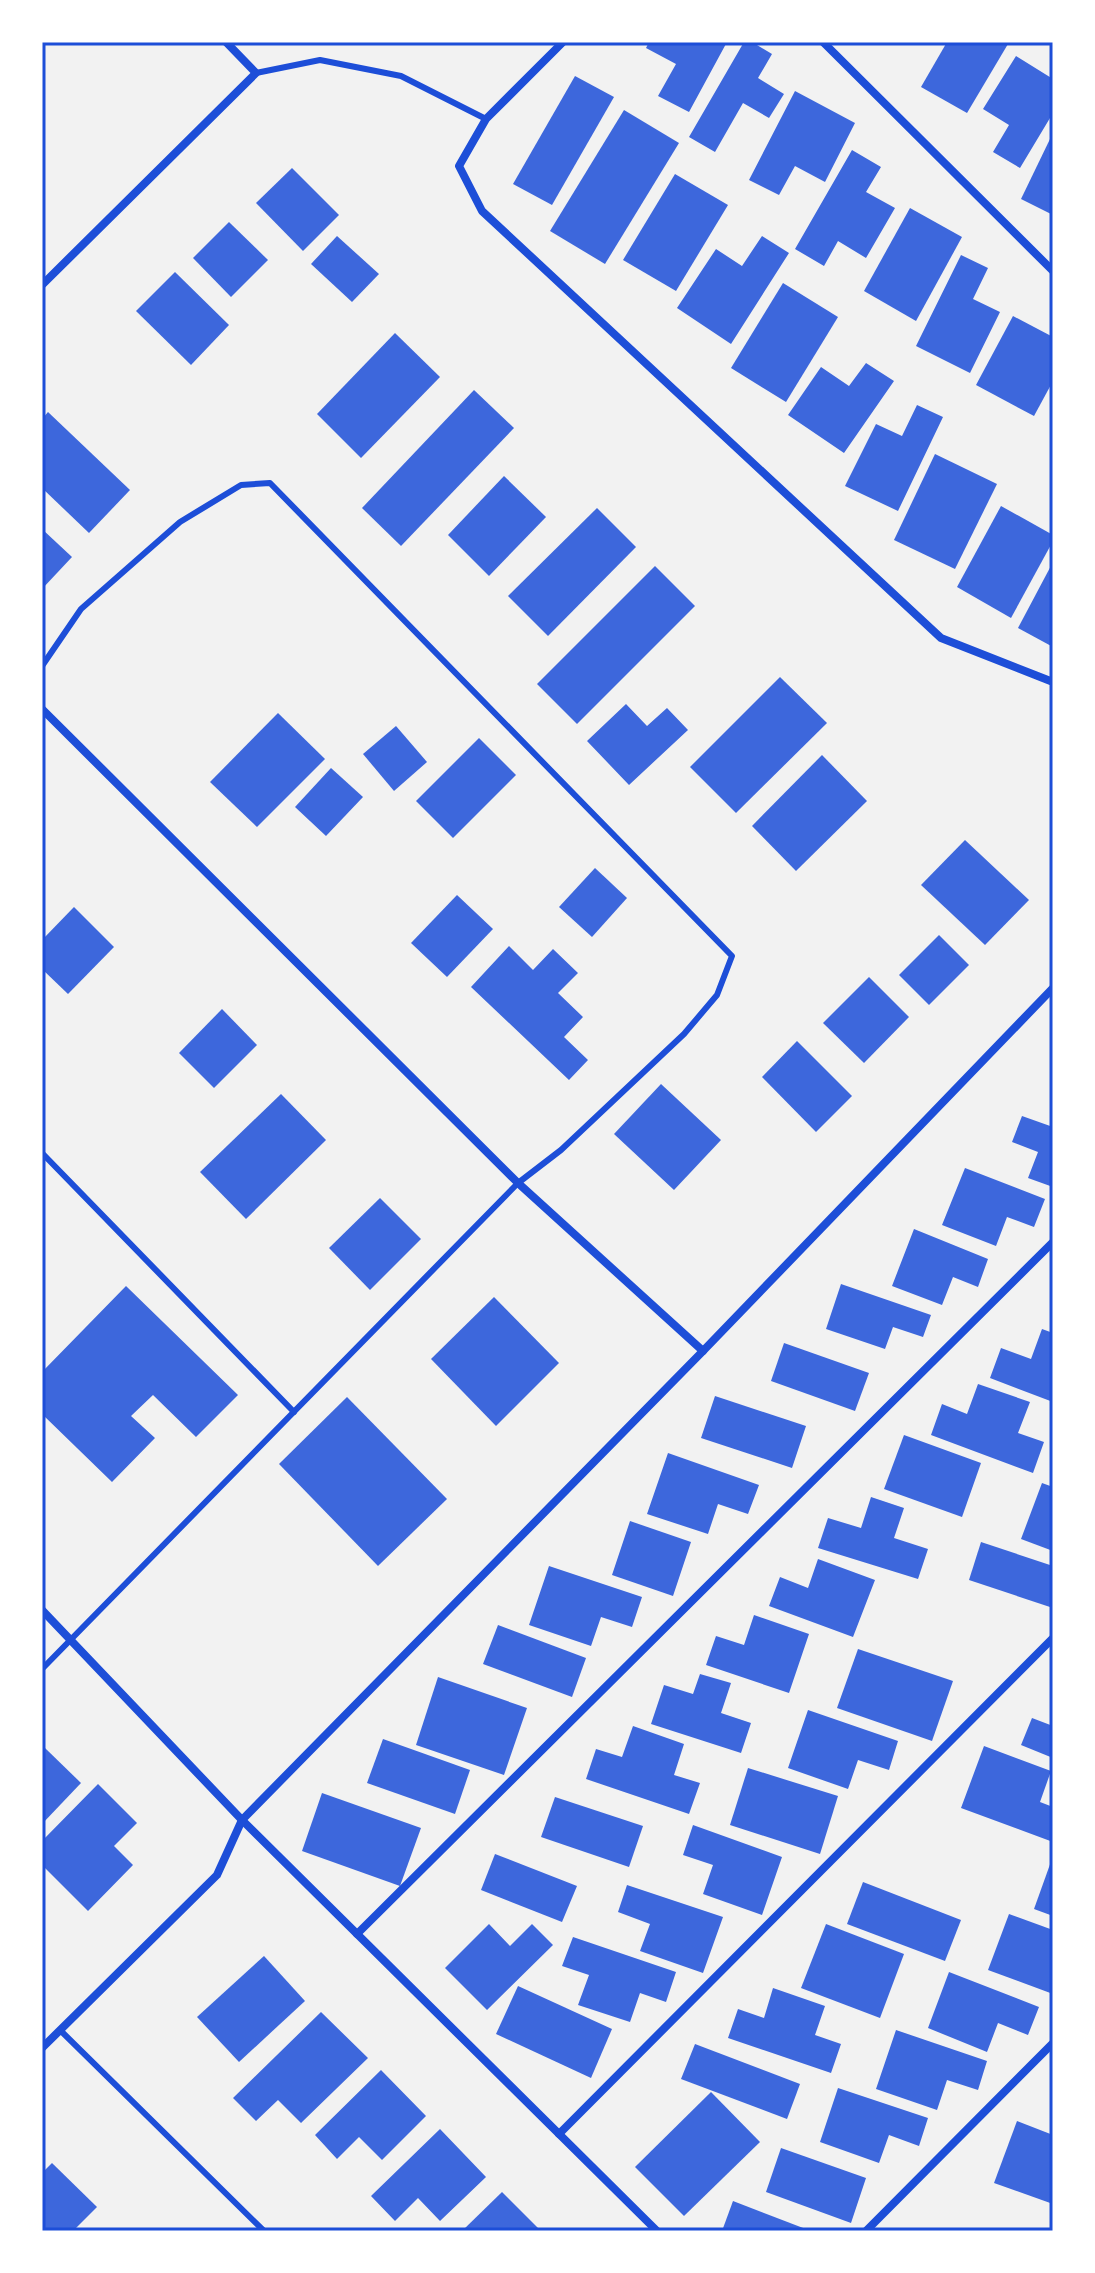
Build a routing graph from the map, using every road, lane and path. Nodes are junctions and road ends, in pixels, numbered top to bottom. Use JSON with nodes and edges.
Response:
{"nodes":[{"id":1,"x":226,"y":42,"type":"edge"},
{"id":2,"x":563,"y":42,"type":"edge"},
{"id":3,"x":823,"y":42,"type":"edge"},
{"id":4,"x":256,"y":73,"type":"junction"},
{"id":5,"x":486,"y":119,"type":"junction"},
{"id":6,"x":1053,"y":271,"type":"edge"},
{"id":7,"x":42,"y":285,"type":"edge"},
{"id":8,"x":42,"y":666,"type":"edge"},
{"id":9,"x":1053,"y":682,"type":"edge"},
{"id":10,"x":42,"y":709,"type":"edge"},
{"id":11,"x":1053,"y":988,"type":"edge"},
{"id":12,"x":42,"y":1153,"type":"edge"},
{"id":13,"x":518,"y":1183,"type":"junction"},
{"id":14,"x":1053,"y":1242,"type":"edge"},
{"id":15,"x":703,"y":1351,"type":"junction"},
{"id":16,"x":294,"y":1412,"type":"junction"},
{"id":17,"x":42,"y":1610,"type":"edge"},
{"id":18,"x":1053,"y":1638,"type":"edge"},
{"id":19,"x":71,"y":1640,"type":"junction"},
{"id":20,"x":42,"y":1669,"type":"edge"},
{"id":21,"x":242,"y":1820,"type":"junction"},
{"id":22,"x":357,"y":1934,"type":"junction"},
{"id":23,"x":60,"y":2030,"type":"junction"},
{"id":24,"x":1053,"y":2043,"type":"edge"},
{"id":25,"x":42,"y":2048,"type":"edge"},
{"id":26,"x":559,"y":2134,"type":"junction"},
{"id":27,"x":264,"y":2231,"type":"edge"},
{"id":28,"x":657,"y":2231,"type":"edge"},
{"id":29,"x":866,"y":2231,"type":"edge"}],
"edges":[{"from":1,"to":4,"type":"street"},
{"from":2,"to":5,"type":"street"},
{"from":3,"to":6,"type":"street"},
{"from":4,"to":5,"type":"lane"},
{"from":4,"to":7,"type":"street"},
{"from":5,"to":9,"type":"street"},
{"from":8,"to":13,"type":"lane"},
{"from":10,"to":13,"type":"street"},
{"from":11,"to":15,"type":"street"},
{"from":12,"to":16,"type":"lane"},
{"from":13,"to":15,"type":"street"},
{"from":13,"to":16,"type":"lane"},
{"from":14,"to":22,"type":"street"},
{"from":15,"to":21,"type":"street"},
{"from":16,"to":19,"type":"lane"},
{"from":17,"to":19,"type":"street"},
{"from":18,"to":26,"type":"street"},
{"from":19,"to":20,"type":"lane"},
{"from":19,"to":21,"type":"street"},
{"from":21,"to":22,"type":"street"},
{"from":21,"to":23,"type":"street"},
{"from":22,"to":26,"type":"street"},
{"from":23,"to":25,"type":"street"},
{"from":23,"to":27,"type":"lane"},
{"from":24,"to":29,"type":"street"},
{"from":26,"to":28,"type":"street"}]}
